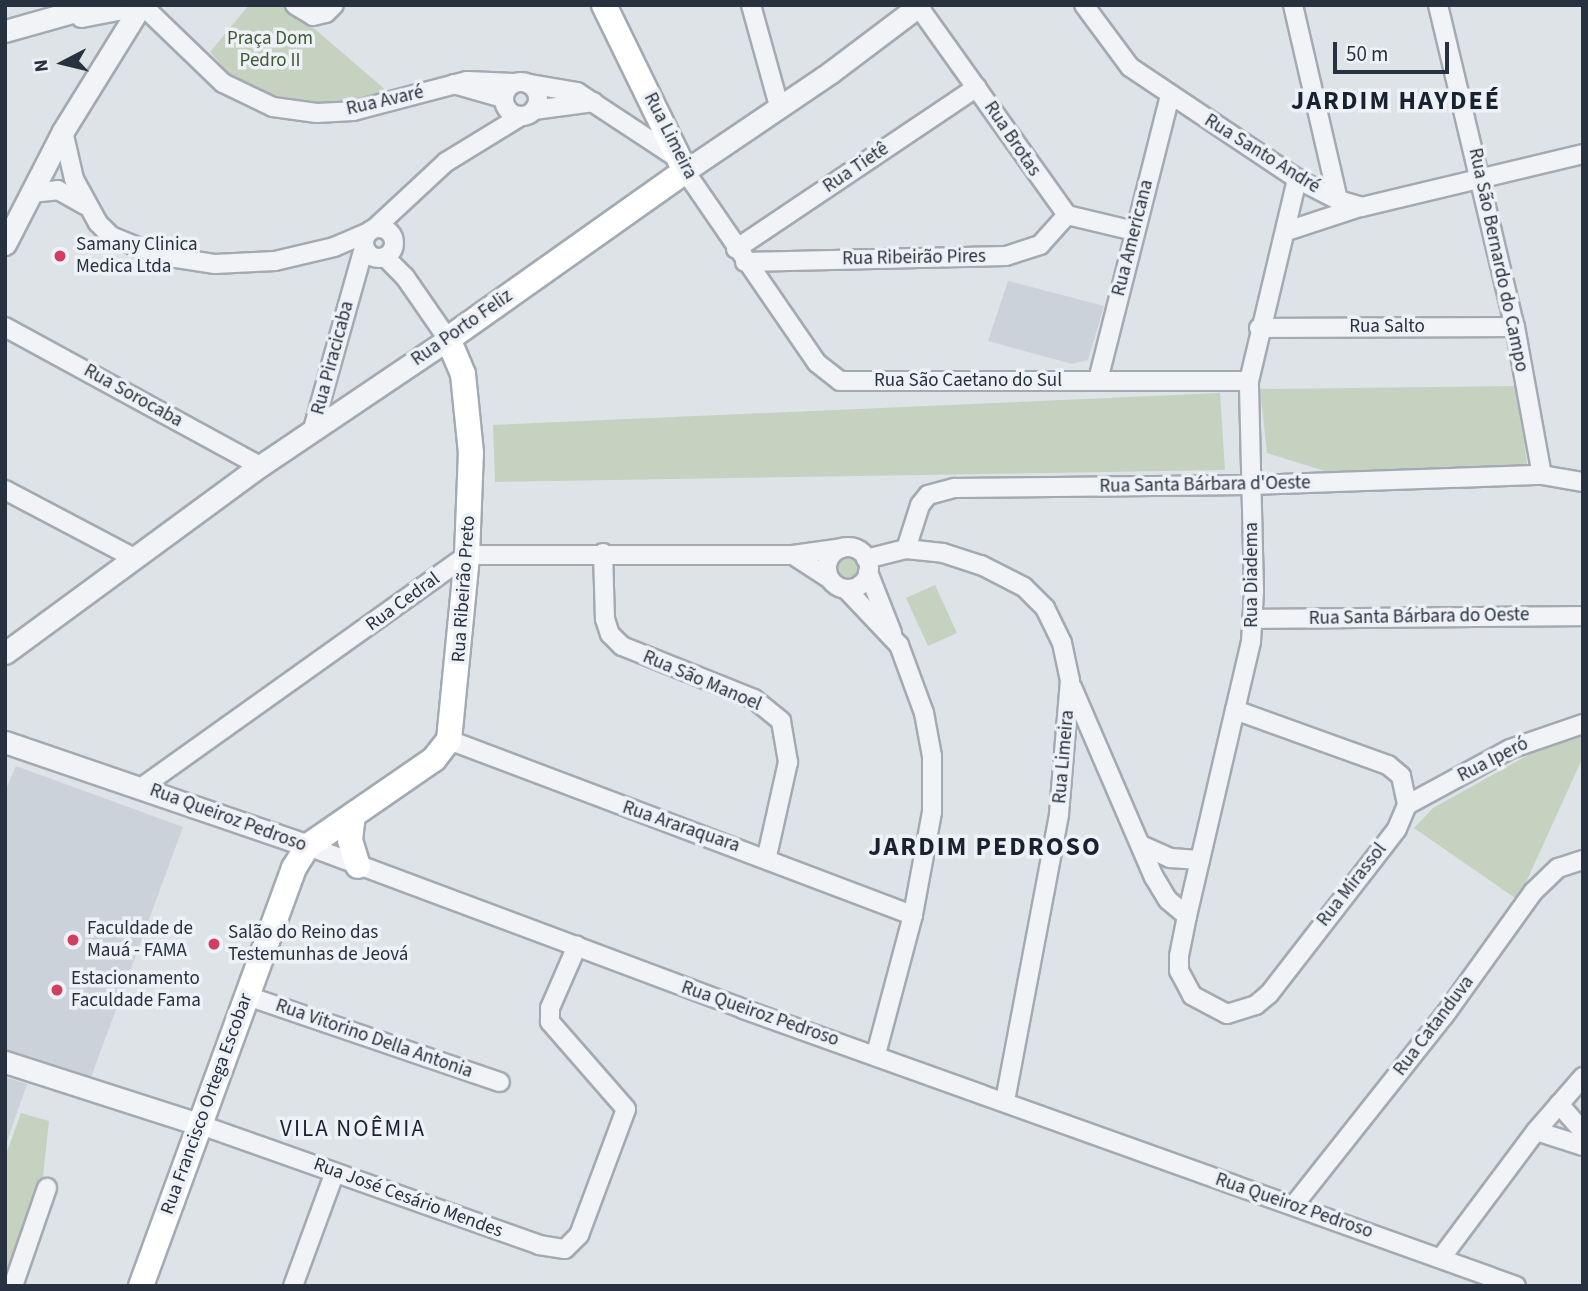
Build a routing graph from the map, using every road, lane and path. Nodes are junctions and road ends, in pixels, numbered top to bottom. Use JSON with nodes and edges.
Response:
{"nodes":[{"id":1,"x":140,"y":5,"type":"edge"},
{"id":2,"x":295,"y":5,"type":"edge"},
{"id":3,"x":604,"y":5,"type":"edge"},
{"id":4,"x":751,"y":5,"type":"edge"},
{"id":5,"x":1083,"y":5,"type":"edge"},
{"id":6,"x":1293,"y":5,"type":"edge"},
{"id":7,"x":1438,"y":5,"type":"edge"},
{"id":8,"x":919,"y":6,"type":"edge"},
{"id":9,"x":100,"y":10,"type":"edge"},
{"id":10,"x":326,"y":10,"type":"edge"},
{"id":11,"x":5,"y":32,"type":"edge"},
{"id":12,"x":108,"y":62,"type":"junction"},
{"id":13,"x":976,"y":87,"type":"junction"},
{"id":14,"x":512,"y":92,"type":"junction"},
{"id":15,"x":1170,"y":96,"type":"junction"},
{"id":16,"x":593,"y":102,"type":"junction"},
{"id":17,"x":779,"y":106,"type":"junction"},
{"id":18,"x":527,"y":113,"type":"junction"},
{"id":19,"x":63,"y":131,"type":"junction"},
{"id":20,"x":491,"y":132,"type":"junction"},
{"id":21,"x":1583,"y":154,"type":"edge"},
{"id":22,"x":682,"y":165,"type":"junction"},
{"id":23,"x":1481,"y":177,"type":"junction"},
{"id":24,"x":1297,"y":179,"type":"junction"},
{"id":25,"x":31,"y":193,"type":"junction"},
{"id":26,"x":404,"y":200,"type":"junction"},
{"id":27,"x":1338,"y":200,"type":"junction"},
{"id":28,"x":85,"y":205,"type":"junction"},
{"id":29,"x":1362,"y":207,"type":"junction"},
{"id":30,"x":1067,"y":215,"type":"junction"},
{"id":31,"x":1134,"y":230,"type":"junction"},
{"id":32,"x":1287,"y":231,"type":"junction"},
{"id":33,"x":369,"y":236,"type":"junction"},
{"id":34,"x":5,"y":244,"type":"edge"},
{"id":35,"x":387,"y":249,"type":"junction"},
{"id":36,"x":741,"y":256,"type":"junction"},
{"id":37,"x":352,"y":287,"type":"junction"},
{"id":38,"x":5,"y":327,"type":"edge"},
{"id":39,"x":1515,"y":327,"type":"junction"},
{"id":40,"x":1259,"y":328,"type":"junction"},
{"id":41,"x":448,"y":339,"type":"junction"},
{"id":42,"x":1098,"y":380,"type":"junction"},
{"id":43,"x":1249,"y":381,"type":"junction"},
{"id":44,"x":313,"y":429,"type":"junction"},
{"id":45,"x":260,"y":466,"type":"junction"},
{"id":46,"x":1542,"y":475,"type":"junction"},
{"id":47,"x":1583,"y":482,"type":"edge"},
{"id":48,"x":1251,"y":485,"type":"junction"},
{"id":49,"x":5,"y":490,"type":"edge"},
{"id":50,"x":842,"y":548,"type":"junction"},
{"id":51,"x":906,"y":549,"type":"junction"},
{"id":52,"x":603,"y":553,"type":"junction"},
{"id":53,"x":467,"y":555,"type":"junction"},
{"id":54,"x":793,"y":555,"type":"junction"},
{"id":55,"x":134,"y":558,"type":"junction"},
{"id":56,"x":867,"y":566,"type":"junction"},
{"id":57,"x":830,"y":579,"type":"junction"},
{"id":58,"x":846,"y":589,"type":"junction"},
{"id":59,"x":1583,"y":616,"type":"edge"},
{"id":60,"x":1254,"y":619,"type":"junction"},
{"id":61,"x":892,"y":633,"type":"junction"},
{"id":62,"x":5,"y":653,"type":"edge"},
{"id":63,"x":1070,"y":680,"type":"junction"},
{"id":64,"x":1235,"y":710,"type":"junction"},
{"id":65,"x":1583,"y":724,"type":"edge"},
{"id":66,"x":449,"y":740,"type":"junction"},
{"id":67,"x":5,"y":742,"type":"edge"},
{"id":68,"x":142,"y":787,"type":"junction"},
{"id":69,"x":1407,"y":805,"type":"junction"},
{"id":70,"x":352,"y":816,"type":"junction"},
{"id":71,"x":1141,"y":845,"type":"junction"},
{"id":72,"x":308,"y":846,"type":"junction"},
{"id":73,"x":767,"y":856,"type":"junction"},
{"id":74,"x":1200,"y":860,"type":"junction"},
{"id":75,"x":1583,"y":860,"type":"edge"},
{"id":76,"x":358,"y":866,"type":"junction"},
{"id":77,"x":913,"y":915,"type":"junction"},
{"id":78,"x":1187,"y":916,"type":"junction"},
{"id":79,"x":577,"y":947,"type":"junction"},
{"id":80,"x":247,"y":996,"type":"junction"},
{"id":81,"x":876,"y":1054,"type":"junction"},
{"id":82,"x":5,"y":1062,"type":"edge"},
{"id":83,"x":1583,"y":1077,"type":"edge"},
{"id":84,"x":500,"y":1082,"type":"dead end"},
{"id":85,"x":1005,"y":1101,"type":"junction"},
{"id":86,"x":1559,"y":1104,"type":"junction"},
{"id":87,"x":198,"y":1124,"type":"junction"},
{"id":88,"x":1536,"y":1131,"type":"junction"},
{"id":89,"x":1583,"y":1132,"type":"edge"},
{"id":90,"x":1583,"y":1146,"type":"edge"},
{"id":91,"x":335,"y":1172,"type":"junction"},
{"id":92,"x":47,"y":1188,"type":"dead end"},
{"id":93,"x":1294,"y":1205,"type":"junction"},
{"id":94,"x":1441,"y":1258,"type":"junction"},
{"id":95,"x":13,"y":1286,"type":"edge"},
{"id":96,"x":141,"y":1286,"type":"edge"},
{"id":97,"x":293,"y":1286,"type":"edge"},
{"id":98,"x":1516,"y":1286,"type":"edge"}],
"edges":[{"from":1,"to":9,"type":"street"},
{"from":1,"to":12,"type":"street"},
{"from":1,"to":14,"type":"street","name":"Rua Avaré"},
{"from":2,"to":10,"type":"street"},
{"from":3,"to":22,"type":"main road","name":"Rua Limeira"},
{"from":4,"to":17,"type":"street"},
{"from":5,"to":15,"type":"street","name":"Rua Santo André"},
{"from":6,"to":27,"type":"street"},
{"from":7,"to":23,"type":"street","name":"Rua São Bernardo do Campo"},
{"from":8,"to":13,"type":"street","name":"Rua Brotas"},
{"from":8,"to":17,"type":"street","name":"Rua Porto Feliz"},
{"from":9,"to":11,"type":"street"},
{"from":9,"to":12,"type":"street"},
{"from":12,"to":19,"type":"street"},
{"from":13,"to":30,"type":"street","name":"Rua Brotas"},
{"from":13,"to":36,"type":"street","name":"Rua Tietê"},
{"from":14,"to":16,"type":"street","name":"Rua Avaré"},
{"from":14,"to":18,"type":"street"},
{"from":14,"to":18,"type":"street"},
{"from":14,"to":20,"type":"street"},
{"from":15,"to":24,"type":"street","name":"Rua Santo André"},
{"from":15,"to":31,"type":"street","name":"Rua Americana"},
{"from":16,"to":18,"type":"street"},
{"from":16,"to":22,"type":"street","name":"Rua Avaré"},
{"from":17,"to":22,"type":"street","name":"Rua Porto Feliz"},
{"from":18,"to":20,"type":"street"},
{"from":19,"to":25,"type":"street"},
{"from":19,"to":28,"type":"street"},
{"from":20,"to":26,"type":"street"},
{"from":21,"to":23,"type":"street"},
{"from":22,"to":36,"type":"street","name":"Rua Limeira"},
{"from":22,"to":41,"type":"main road","name":"Rua Porto Feliz"},
{"from":23,"to":29,"type":"street"},
{"from":23,"to":39,"type":"street","name":"Rua São Bernardo do Campo"},
{"from":24,"to":27,"type":"street","name":"Rua Santo André"},
{"from":24,"to":32,"type":"street","name":"Rua Diadema"},
{"from":25,"to":28,"type":"street"},
{"from":25,"to":34,"type":"street"},
{"from":26,"to":33,"type":"street"},
{"from":26,"to":35,"type":"street"},
{"from":27,"to":29,"type":"street","name":"Rua Santo André"},
{"from":28,"to":33,"type":"street"},
{"from":29,"to":32,"type":"street"},
{"from":30,"to":31,"type":"street"},
{"from":30,"to":36,"type":"street","name":"Rua Ribeirão Pires"},
{"from":31,"to":42,"type":"street","name":"Rua Americana"},
{"from":32,"to":40,"type":"street","name":"Rua Diadema"},
{"from":33,"to":35,"type":"street"},
{"from":33,"to":35,"type":"street"},
{"from":33,"to":37,"type":"street","name":"Rua Piracicaba"},
{"from":35,"to":37,"type":"street","name":"Rua Piracicaba"},
{"from":35,"to":41,"type":"street","name":"Rua Ribeirão Preto"},
{"from":36,"to":42,"type":"street","name":"Rua São Caetano do Sul"},
{"from":37,"to":44,"type":"street","name":"Rua Piracicaba"},
{"from":38,"to":45,"type":"street","name":"Rua Sorocaba"},
{"from":39,"to":40,"type":"street","name":"Rua Salto"},
{"from":39,"to":46,"type":"street","name":"Rua São Bernardo do Campo"},
{"from":40,"to":43,"type":"street","name":"Rua Diadema"},
{"from":41,"to":44,"type":"street","name":"Rua Porto Feliz"},
{"from":41,"to":53,"type":"main road","name":"Rua Ribeirão Preto"},
{"from":42,"to":43,"type":"street","name":"Rua São Caetano do Sul"},
{"from":43,"to":48,"type":"street","name":"Rua Diadema"},
{"from":44,"to":45,"type":"street","name":"Rua Porto Feliz"},
{"from":45,"to":55,"type":"street","name":"Rua Porto Feliz"},
{"from":46,"to":47,"type":"street","name":"Rua Santa Bárbara d'Oeste"},
{"from":46,"to":48,"type":"street","name":"Rua Santa Bárbara d'Oeste"},
{"from":48,"to":51,"type":"street","name":"Rua Santa Bárbara d'Oeste"},
{"from":48,"to":60,"type":"street","name":"Rua Diadema"},
{"from":49,"to":55,"type":"street"},
{"from":50,"to":54,"type":"street"},
{"from":50,"to":56,"type":"street"},
{"from":50,"to":57,"type":"street"},
{"from":51,"to":56,"type":"street","name":"Rua Limeira"},
{"from":51,"to":63,"type":"street","name":"Rua Limeira"},
{"from":52,"to":53,"type":"street"},
{"from":52,"to":54,"type":"street"},
{"from":52,"to":73,"type":"street","name":"Rua São Manoel"},
{"from":53,"to":66,"type":"main road","name":"Rua Ribeirão Preto"},
{"from":53,"to":68,"type":"street","name":"Rua Cedral"},
{"from":54,"to":57,"type":"street"},
{"from":55,"to":62,"type":"street","name":"Rua Porto Feliz"},
{"from":56,"to":58,"type":"street"},
{"from":56,"to":61,"type":"street"},
{"from":57,"to":58,"type":"street"},
{"from":58,"to":61,"type":"street"},
{"from":59,"to":60,"type":"street","name":"Rua Santa Bárbara do Oeste"},
{"from":60,"to":64,"type":"street","name":"Rua Diadema"},
{"from":61,"to":77,"type":"street"},
{"from":63,"to":71,"type":"street"},
{"from":63,"to":85,"type":"street","name":"Rua Limeira"},
{"from":64,"to":69,"type":"street"},
{"from":64,"to":74,"type":"street","name":"Rua Diadema"},
{"from":65,"to":69,"type":"street","name":"Rua Iperó"},
{"from":66,"to":70,"type":"main road"},
{"from":66,"to":73,"type":"street","name":"Rua Araraquara"},
{"from":67,"to":68,"type":"street","name":"Rua Queiroz Pedroso"},
{"from":68,"to":72,"type":"street","name":"Rua Queiroz Pedroso"},
{"from":69,"to":78,"type":"street","name":"Rua Mirassol"},
{"from":70,"to":72,"type":"main road"},
{"from":70,"to":76,"type":"main road"},
{"from":71,"to":74,"type":"street"},
{"from":71,"to":78,"type":"street"},
{"from":72,"to":76,"type":"street","name":"Rua Queiroz Pedroso"},
{"from":72,"to":80,"type":"main road","name":"Rua Francisco Ortega Escobar"},
{"from":73,"to":77,"type":"street","name":"Rua Araraquara"},
{"from":74,"to":78,"type":"street","name":"Rua Diadema"},
{"from":75,"to":93,"type":"street","name":"Rua Catanduva"},
{"from":76,"to":79,"type":"street","name":"Rua Queiroz Pedroso"},
{"from":77,"to":81,"type":"street"},
{"from":79,"to":81,"type":"street","name":"Rua Queiroz Pedroso"},
{"from":79,"to":91,"type":"street","name":"Rua José Cesário Mendes"},
{"from":80,"to":84,"type":"street","name":"Rua Vitorino Della Antonia"},
{"from":80,"to":87,"type":"main road","name":"Rua Francisco Ortega Escobar"},
{"from":81,"to":85,"type":"street","name":"Rua Queiroz Pedroso"},
{"from":82,"to":87,"type":"street"},
{"from":83,"to":86,"type":"street"},
{"from":85,"to":93,"type":"street","name":"Rua Queiroz Pedroso"},
{"from":86,"to":88,"type":"street"},
{"from":86,"to":89,"type":"street"},
{"from":87,"to":91,"type":"street","name":"Rua José Cesário Mendes"},
{"from":87,"to":96,"type":"main road","name":"Rua Francisco Ortega Escobar"},
{"from":88,"to":90,"type":"street"},
{"from":88,"to":94,"type":"street"},
{"from":91,"to":97,"type":"street"},
{"from":92,"to":95,"type":"street"},
{"from":93,"to":94,"type":"street","name":"Rua Queiroz Pedroso"},
{"from":94,"to":98,"type":"street","name":"Rua Queiroz Pedroso"}]}
